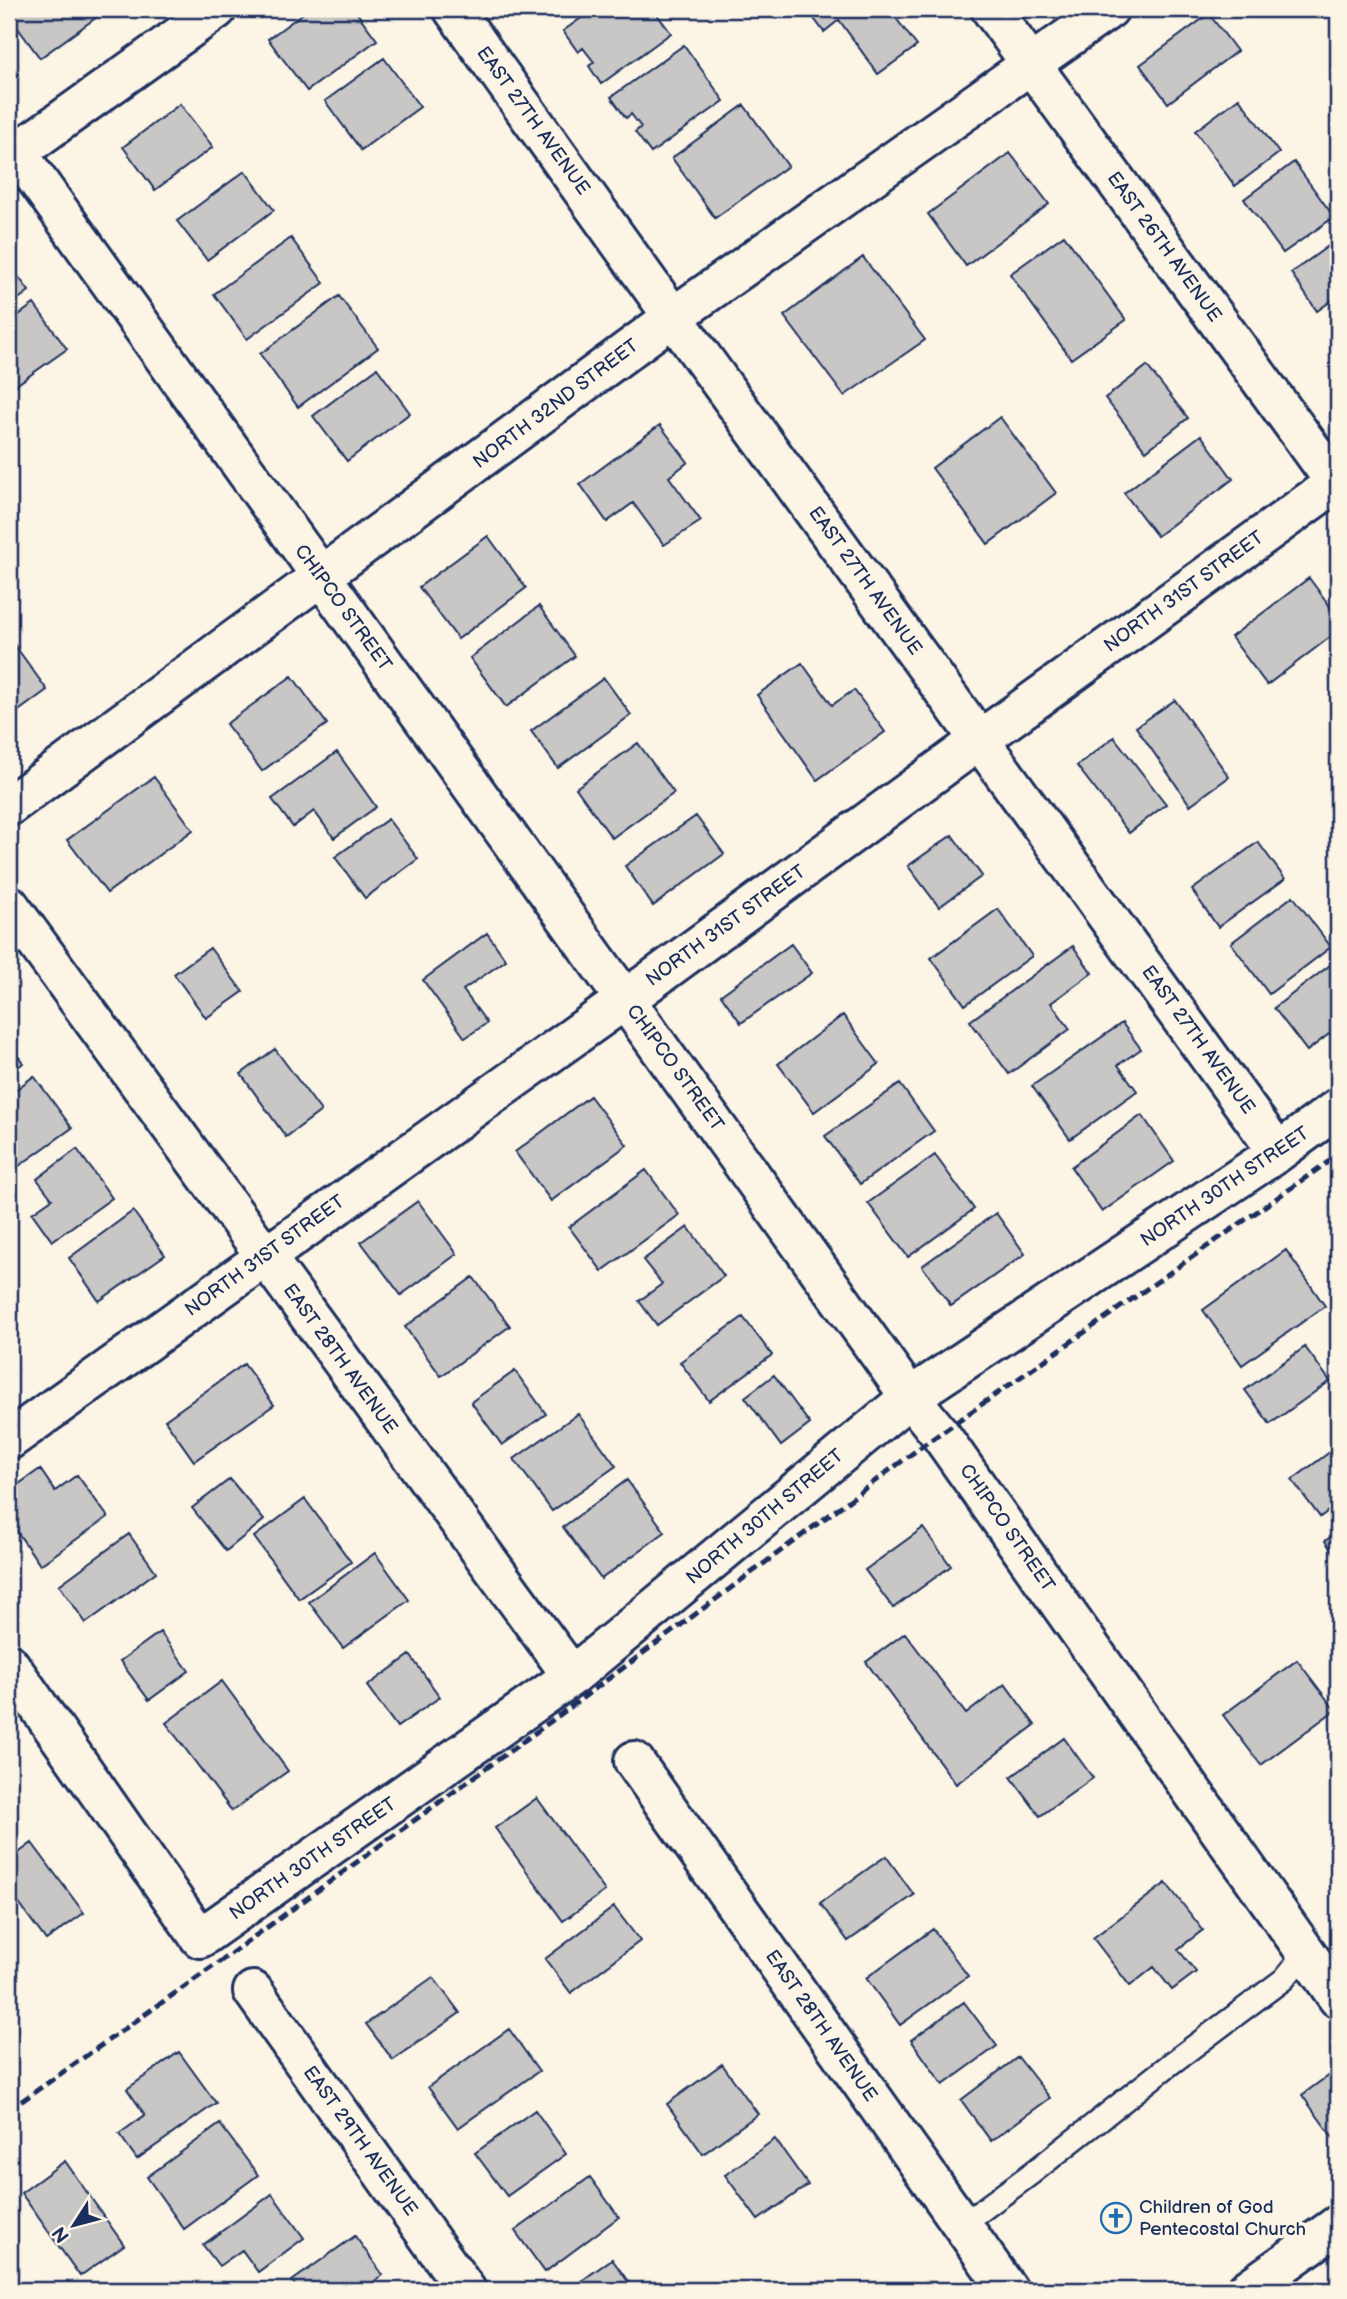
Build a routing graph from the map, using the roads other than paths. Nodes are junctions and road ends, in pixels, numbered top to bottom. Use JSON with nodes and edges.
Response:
{"nodes":[{"id":1,"x":217,"y":9,"type":"edge"},
{"id":2,"x":453,"y":9,"type":"edge"},
{"id":3,"x":991,"y":9,"type":"edge"},
{"id":4,"x":1109,"y":9,"type":"edge"},
{"id":5,"x":1032,"y":65,"type":"junction"},
{"id":6,"x":12,"y":150,"type":"edge"},
{"id":7,"x":673,"y":317,"type":"junction"},
{"id":8,"x":1337,"y":484,"type":"edge"},
{"id":9,"x":321,"y":578,"type":"junction"},
{"id":10,"x":981,"y":739,"type":"junction"},
{"id":11,"x":9,"y":806,"type":"edge"},
{"id":12,"x":9,"y":905,"type":"edge"},
{"id":13,"x":626,"y":999,"type":"junction"},
{"id":14,"x":1338,"y":1108,"type":"edge"},
{"id":15,"x":1278,"y":1152,"type":"junction"},
{"id":16,"x":265,"y":1255,"type":"junction"},
{"id":17,"x":910,"y":1397,"type":"junction"},
{"id":18,"x":9,"y":1440,"type":"edge"},
{"id":19,"x":9,"y":1664,"type":"edge"},
{"id":20,"x":572,"y":1676,"type":"junction"},
{"id":21,"x":634,"y":1761,"type":"dead end"},
{"id":22,"x":1306,"y":1952,"type":"junction"},
{"id":23,"x":253,"y":1991,"type":"dead end"},
{"id":24,"x":1338,"y":1998,"type":"edge"},
{"id":25,"x":962,"y":2225,"type":"junction"},
{"id":26,"x":1338,"y":2225,"type":"edge"},
{"id":27,"x":466,"y":2290,"type":"edge"},
{"id":28,"x":1008,"y":2290,"type":"edge"},
{"id":29,"x":1247,"y":2290,"type":"edge"}],
"edges":[{"from":1,"to":6,"type":"street"},
{"from":2,"to":7,"type":"street","name":"EAST 27TH AVENUE"},
{"from":3,"to":5,"type":"street","name":"EAST 26TH AVENUE"},
{"from":4,"to":5,"type":"street","name":"NORTH 32ND STREET"},
{"from":5,"to":7,"type":"street","name":"NORTH 32ND STREET"},
{"from":5,"to":8,"type":"street","name":"EAST 26TH AVENUE"},
{"from":6,"to":9,"type":"street","name":"CHIPCO STREET"},
{"from":7,"to":9,"type":"street","name":"NORTH 32ND STREET"},
{"from":7,"to":10,"type":"street","name":"EAST 27TH AVENUE"},
{"from":8,"to":10,"type":"street","name":"NORTH 31ST STREET"},
{"from":9,"to":11,"type":"street","name":"NORTH 32ND STREET"},
{"from":9,"to":13,"type":"street","name":"CHIPCO STREET"},
{"from":10,"to":13,"type":"street","name":"NORTH 31ST STREET"},
{"from":10,"to":15,"type":"street","name":"EAST 27TH AVENUE"},
{"from":12,"to":16,"type":"street","name":"EAST 28TH AVENUE"},
{"from":13,"to":16,"type":"street","name":"NORTH 31ST STREET"},
{"from":13,"to":17,"type":"street","name":"CHIPCO STREET"},
{"from":14,"to":15,"type":"street","name":"NORTH 30TH STREET"},
{"from":15,"to":17,"type":"street","name":"NORTH 30TH STREET"},
{"from":16,"to":18,"type":"street","name":"NORTH 31ST STREET"},
{"from":16,"to":20,"type":"street","name":"EAST 28TH AVENUE"},
{"from":17,"to":20,"type":"street","name":"NORTH 30TH STREET"},
{"from":17,"to":22,"type":"street","name":"CHIPCO STREET"},
{"from":19,"to":20,"type":"street","name":"NORTH 30TH STREET"},
{"from":21,"to":25,"type":"street","name":"EAST 28TH AVENUE"},
{"from":22,"to":24,"type":"street","name":"CHIPCO STREET"},
{"from":22,"to":25,"type":"lane"},
{"from":23,"to":27,"type":"street","name":"EAST 29TH AVENUE"},
{"from":25,"to":28,"type":"street","name":"EAST 28TH AVENUE"},
{"from":26,"to":29,"type":"street"}]}
